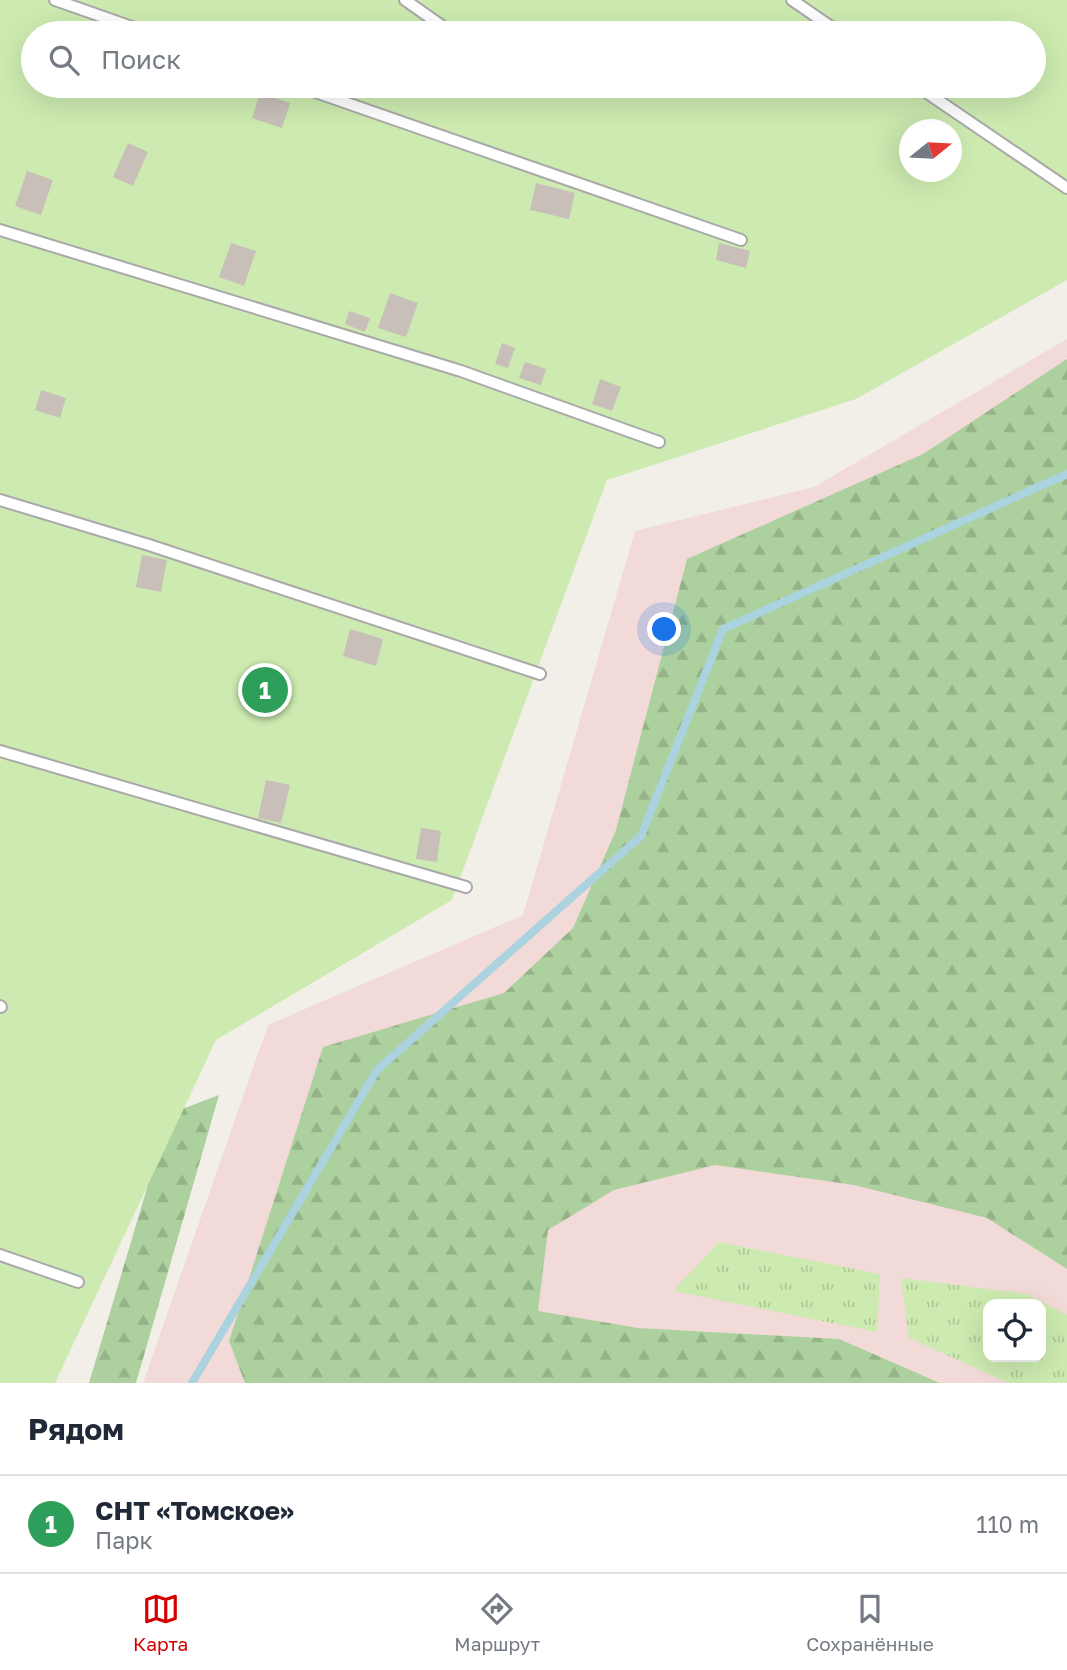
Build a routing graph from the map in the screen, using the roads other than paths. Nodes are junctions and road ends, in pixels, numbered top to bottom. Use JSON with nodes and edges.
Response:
{"nodes":[{"id":1,"x":54,"y":0,"type":"edge"},
{"id":2,"x":405,"y":0,"type":"edge"},
{"id":3,"x":792,"y":0,"type":"edge"},
{"id":4,"x":114,"y":21,"type":"edge"},
{"id":5,"x":435,"y":21,"type":"edge"},
{"id":6,"x":823,"y":21,"type":"edge"},
{"id":7,"x":333,"y":98,"type":"edge"},
{"id":8,"x":935,"y":98,"type":"edge"},
{"id":9,"x":1067,"y":188,"type":"edge"},
{"id":10,"x":0,"y":230,"type":"edge"},
{"id":11,"x":741,"y":240,"type":"dead end"},
{"id":12,"x":659,"y":442,"type":"dead end"},
{"id":13,"x":0,"y":500,"type":"edge"},
{"id":14,"x":540,"y":674,"type":"dead end"},
{"id":15,"x":0,"y":751,"type":"edge"},
{"id":16,"x":466,"y":887,"type":"dead end"},
{"id":17,"x":0,"y":1255,"type":"edge"},
{"id":18,"x":78,"y":1282,"type":"dead end"}],
"edges":[{"from":1,"to":4,"type":"lane"},
{"from":2,"to":5,"type":"lane"},
{"from":3,"to":6,"type":"lane"},
{"from":7,"to":11,"type":"lane"},
{"from":8,"to":9,"type":"lane"},
{"from":10,"to":12,"type":"lane"},
{"from":13,"to":14,"type":"lane"},
{"from":15,"to":16,"type":"lane"},
{"from":17,"to":18,"type":"lane"}]}
